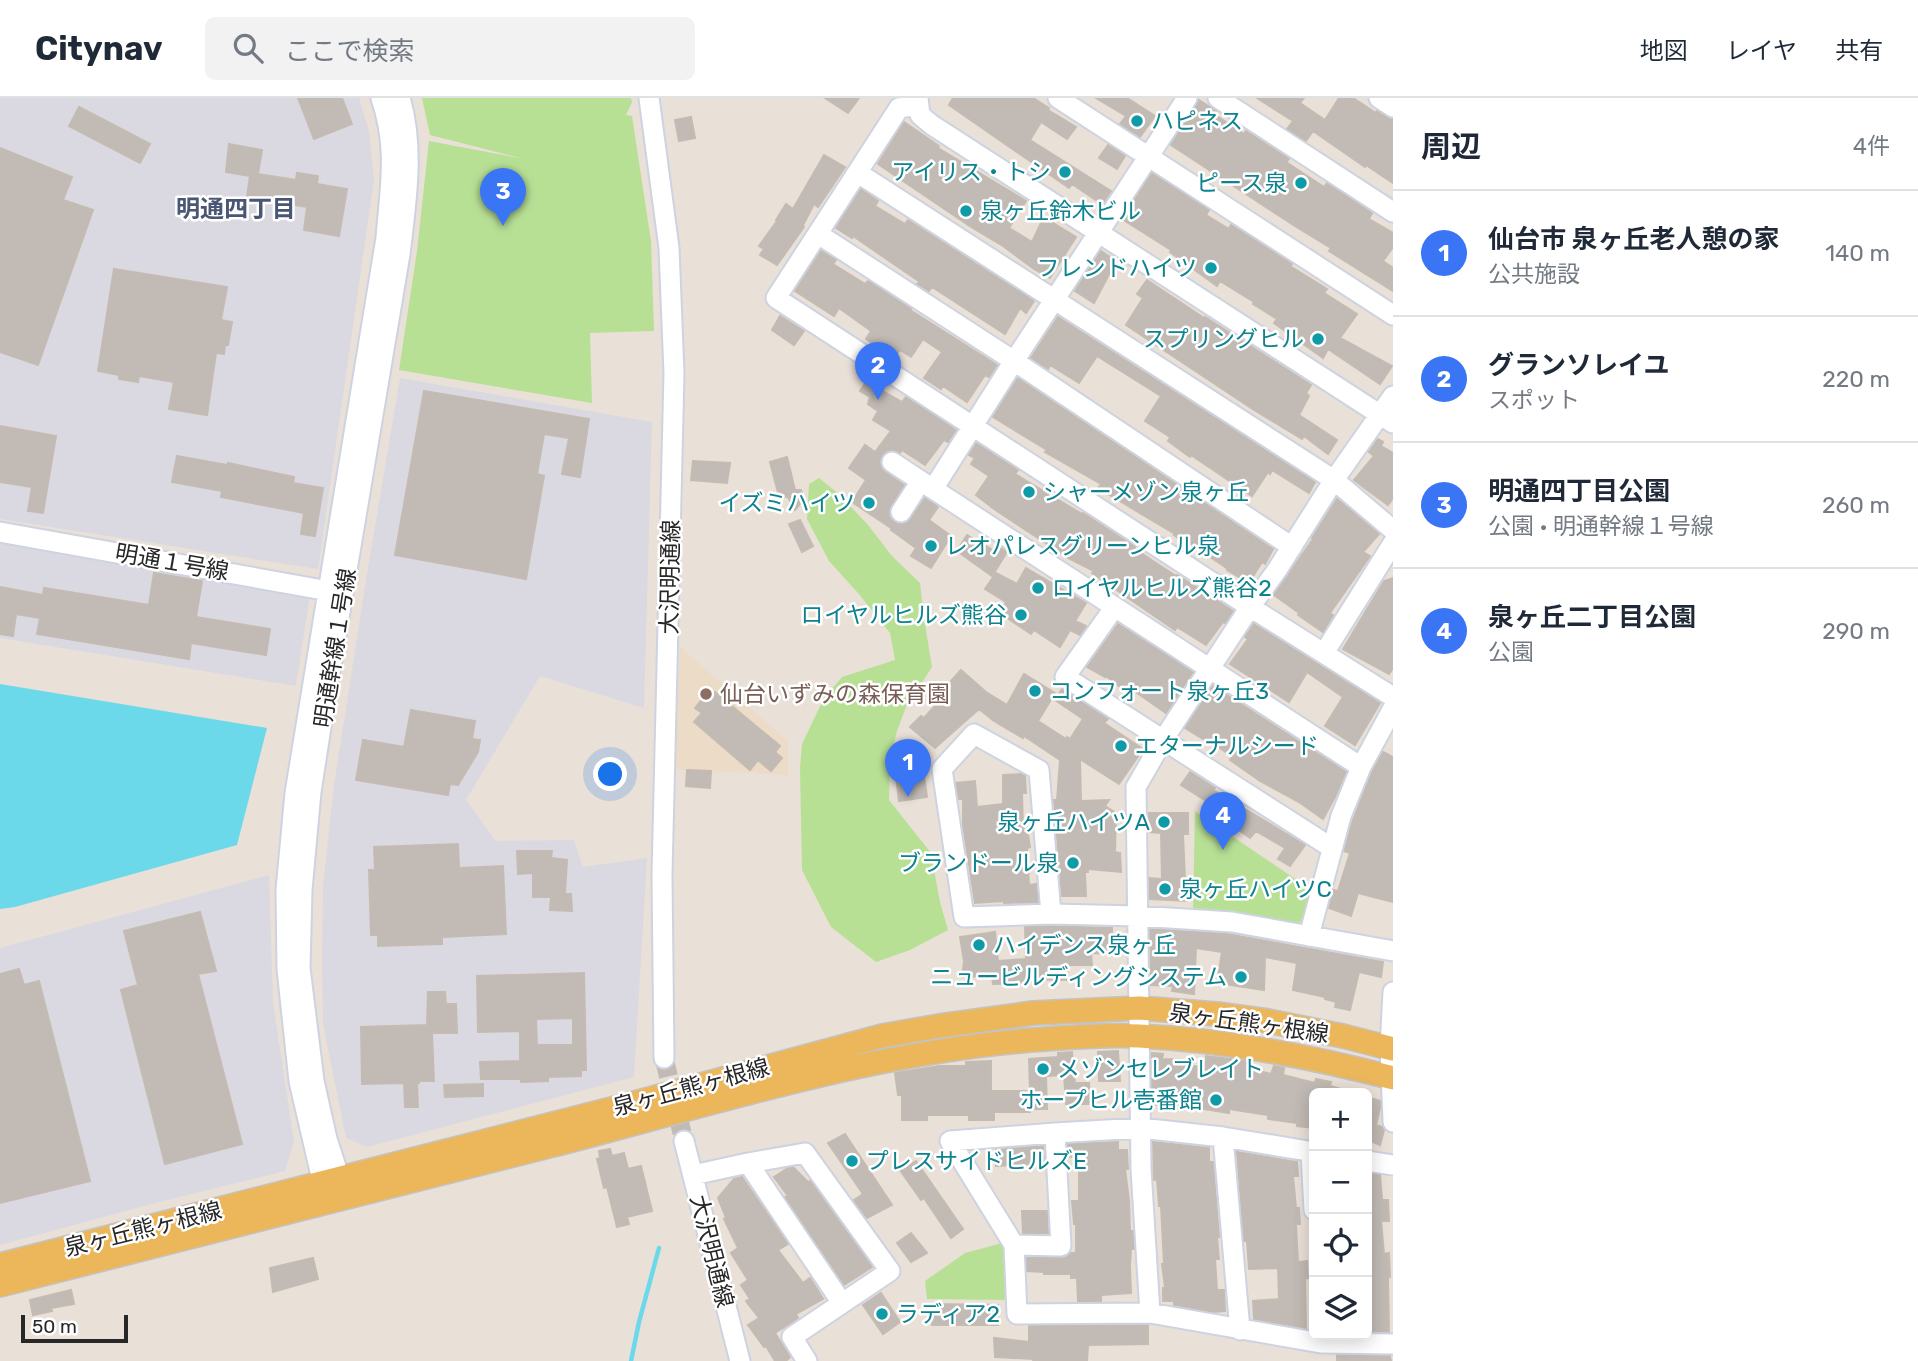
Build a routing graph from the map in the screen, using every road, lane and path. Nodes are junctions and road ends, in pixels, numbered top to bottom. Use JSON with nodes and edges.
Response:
{"nodes":[{"id":1,"x":381,"y":98,"type":"edge"},
{"id":2,"x":400,"y":98,"type":"edge"},
{"id":3,"x":649,"y":98,"type":"edge"},
{"id":4,"x":1058,"y":98,"type":"edge"},
{"id":5,"x":1186,"y":98,"type":"edge"},
{"id":6,"x":1219,"y":98,"type":"edge"},
{"id":7,"x":1379,"y":98,"type":"edge"},
{"id":8,"x":905,"y":102,"type":"edge"},
{"id":9,"x":1393,"y":107,"type":"edge"},
{"id":10,"x":1148,"y":156,"type":"junction"},
{"id":11,"x":858,"y":173,"type":"junction"},
{"id":12,"x":1393,"y":212,"type":"edge"},
{"id":13,"x":1098,"y":232,"type":"junction"},
{"id":14,"x":818,"y":234,"type":"junction"},
{"id":15,"x":1055,"y":299,"type":"junction"},
{"id":16,"x":1393,"y":315,"type":"edge"},
{"id":17,"x":1014,"y":361,"type":"junction"},
{"id":18,"x":1393,"y":396,"type":"edge"},
{"id":19,"x":1387,"y":419,"type":"edge"},
{"id":20,"x":973,"y":425,"type":"junction"},
{"id":21,"x":892,"y":462,"type":"dead end"},
{"id":22,"x":1334,"y":480,"type":"junction"},
{"id":23,"x":927,"y":485,"type":"junction"},
{"id":24,"x":901,"y":512,"type":"dead end"},
{"id":25,"x":1393,"y":530,"type":"edge"},
{"id":26,"x":0,"y":532,"type":"edge"},
{"id":27,"x":1393,"y":544,"type":"edge"},
{"id":28,"x":1292,"y":547,"type":"junction"},
{"id":29,"x":336,"y":592,"type":"junction"},
{"id":30,"x":1251,"y":607,"type":"junction"},
{"id":31,"x":1114,"y":608,"type":"junction"},
{"id":32,"x":1324,"y":653,"type":"junction"},
{"id":33,"x":1209,"y":670,"type":"junction"},
{"id":34,"x":1393,"y":697,"type":"edge"},
{"id":35,"x":1393,"y":708,"type":"edge"},
{"id":36,"x":1163,"y":740,"type":"junction"},
{"id":37,"x":1361,"y":767,"type":"junction"},
{"id":38,"x":1332,"y":848,"type":"junction"},
{"id":39,"x":1051,"y":914,"type":"junction"},
{"id":40,"x":1138,"y":916,"type":"junction"},
{"id":41,"x":1309,"y":936,"type":"junction"},
{"id":42,"x":1393,"y":951,"type":"edge"},
{"id":43,"x":1393,"y":992,"type":"edge"},
{"id":44,"x":1139,"y":1008,"type":"junction"},
{"id":45,"x":1140,"y":1036,"type":"junction"},
{"id":46,"x":1391,"y":1049,"type":"edge"},
{"id":47,"x":664,"y":1058,"type":"tunnel mouth"},
{"id":48,"x":1392,"y":1077,"type":"edge"},
{"id":49,"x":1393,"y":1122,"type":"edge"},
{"id":50,"x":1140,"y":1128,"type":"junction"},
{"id":51,"x":1055,"y":1133,"type":"junction"},
{"id":52,"x":1223,"y":1137,"type":"junction"},
{"id":53,"x":684,"y":1141,"type":"tunnel mouth"},
{"id":54,"x":1309,"y":1151,"type":"edge"},
{"id":55,"x":1372,"y":1162,"type":"edge"},
{"id":56,"x":748,"y":1163,"type":"junction"},
{"id":57,"x":1393,"y":1165,"type":"edge"},
{"id":58,"x":693,"y":1175,"type":"junction"},
{"id":59,"x":334,"y":1190,"type":"junction"},
{"id":60,"x":1014,"y":1245,"type":"junction"},
{"id":61,"x":0,"y":1265,"type":"edge"},
{"id":62,"x":0,"y":1285,"type":"edge"},
{"id":63,"x":842,"y":1303,"type":"junction"},
{"id":64,"x":1150,"y":1313,"type":"junction"},
{"id":65,"x":1240,"y":1330,"type":"junction"},
{"id":66,"x":1393,"y":1345,"type":"edge"},
{"id":67,"x":1321,"y":1346,"type":"edge"},
{"id":68,"x":740,"y":1361,"type":"edge"},
{"id":69,"x":807,"y":1361,"type":"edge"}],
"edges":[{"from":1,"to":29,"type":"street"},
{"from":2,"to":29,"type":"street","name":"明通幹線１号線"},
{"from":3,"to":47,"type":"street","name":"大沢明通線"},
{"from":4,"to":10,"type":"street"},
{"from":5,"to":10,"type":"street"},
{"from":6,"to":12,"type":"street"},
{"from":7,"to":9,"type":"street"},
{"from":8,"to":11,"type":"street"},
{"from":8,"to":13,"type":"street"},
{"from":10,"to":13,"type":"street"},
{"from":10,"to":16,"type":"street"},
{"from":11,"to":14,"type":"street"},
{"from":11,"to":15,"type":"street"},
{"from":13,"to":15,"type":"street"},
{"from":13,"to":19,"type":"street"},
{"from":14,"to":17,"type":"street"},
{"from":14,"to":20,"type":"street"},
{"from":15,"to":17,"type":"street"},
{"from":15,"to":22,"type":"street"},
{"from":17,"to":20,"type":"street"},
{"from":17,"to":28,"type":"street"},
{"from":18,"to":19,"type":"street"},
{"from":19,"to":22,"type":"street"},
{"from":20,"to":23,"type":"street"},
{"from":20,"to":30,"type":"street"},
{"from":21,"to":23,"type":"street"},
{"from":22,"to":25,"type":"street"},
{"from":22,"to":28,"type":"street"},
{"from":23,"to":24,"type":"street"},
{"from":23,"to":31,"type":"street"},
{"from":26,"to":29,"type":"street","name":"明通１号線"},
{"from":27,"to":32,"type":"street"},
{"from":28,"to":30,"type":"street"},
{"from":29,"to":59,"type":"street"},
{"from":30,"to":32,"type":"street"},
{"from":30,"to":33,"type":"street"},
{"from":31,"to":33,"type":"street"},
{"from":31,"to":36,"type":"street"},
{"from":32,"to":34,"type":"street"},
{"from":33,"to":36,"type":"street"},
{"from":33,"to":37,"type":"street"},
{"from":35,"to":37,"type":"street"},
{"from":36,"to":38,"type":"street"},
{"from":36,"to":40,"type":"street"},
{"from":37,"to":38,"type":"street"},
{"from":38,"to":41,"type":"street"},
{"from":39,"to":39,"type":"street"},
{"from":39,"to":40,"type":"street"},
{"from":40,"to":41,"type":"street"},
{"from":40,"to":44,"type":"street"},
{"from":41,"to":42,"type":"street"},
{"from":43,"to":46,"type":"street"},
{"from":44,"to":45,"type":"street"},
{"from":44,"to":46,"type":"main road","name":"泉ヶ丘熊ヶ根線"},
{"from":44,"to":59,"type":"main road","name":"泉ヶ丘熊ヶ根線"},
{"from":45,"to":48,"type":"main road","name":"泉ヶ丘熊ヶ根線"},
{"from":45,"to":50,"type":"street"},
{"from":45,"to":59,"type":"main road","name":"泉ヶ丘熊ヶ根線"},
{"from":46,"to":48,"type":"street"},
{"from":48,"to":49,"type":"street"},
{"from":50,"to":51,"type":"street"},
{"from":50,"to":52,"type":"street"},
{"from":50,"to":64,"type":"street"},
{"from":51,"to":60,"type":"street"},
{"from":51,"to":60,"type":"street"},
{"from":52,"to":54,"type":"street"},
{"from":52,"to":65,"type":"street"},
{"from":53,"to":58,"type":"street","name":"大沢明通線"},
{"from":55,"to":57,"type":"street"},
{"from":56,"to":58,"type":"street"},
{"from":56,"to":63,"type":"street"},
{"from":56,"to":63,"type":"street"},
{"from":58,"to":68,"type":"street","name":"大沢明通線"},
{"from":59,"to":61,"type":"main road","name":"泉ヶ丘熊ヶ根線"},
{"from":59,"to":62,"type":"main road","name":"泉ヶ丘熊ヶ根線"},
{"from":60,"to":64,"type":"street"},
{"from":63,"to":69,"type":"street"},
{"from":64,"to":65,"type":"street"},
{"from":65,"to":67,"type":"street"},
{"from":66,"to":67,"type":"street"}]}
